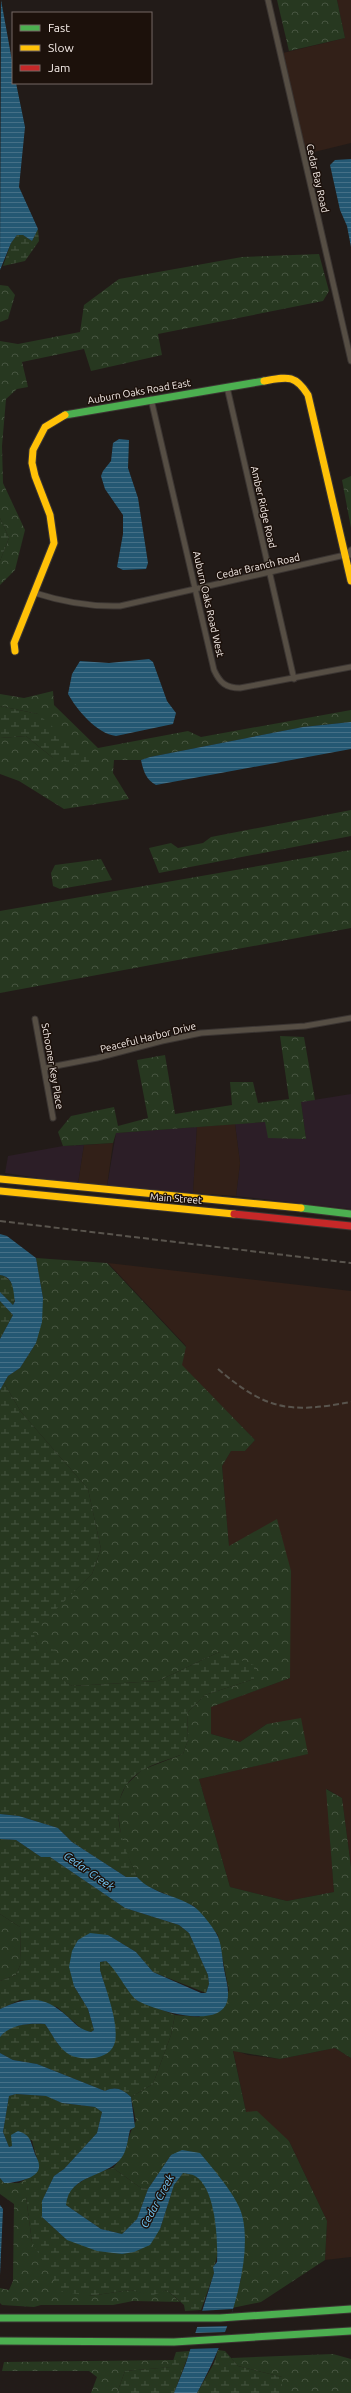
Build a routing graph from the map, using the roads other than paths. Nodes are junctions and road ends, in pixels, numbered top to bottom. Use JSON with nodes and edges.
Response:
{"nodes":[{"id":1,"x":268,"y":0,"type":"edge"},
{"id":2,"x":351,"y":361,"type":"edge"},
{"id":3,"x":227,"y":387,"type":"junction"},
{"id":4,"x":151,"y":400,"type":"junction"},
{"id":5,"x":349,"y":553,"type":"edge"},
{"id":6,"x":270,"y":573,"type":"junction"},
{"id":7,"x":351,"y":581,"type":"edge"},
{"id":8,"x":196,"y":589,"type":"junction"},
{"id":9,"x":35,"y":593,"type":"junction"},
{"id":10,"x":15,"y":652,"type":"dead end"},
{"id":11,"x":351,"y":667,"type":"edge"},
{"id":12,"x":294,"y":679,"type":"junction"},
{"id":13,"x":35,"y":1018,"type":"dead end"},
{"id":14,"x":351,"y":1018,"type":"edge"},
{"id":15,"x":44,"y":1068,"type":"junction"},
{"id":16,"x":53,"y":1118,"type":"dead end"},
{"id":17,"x":0,"y":1179,"type":"edge"},
{"id":18,"x":0,"y":1191,"type":"edge"},
{"id":19,"x":117,"y":1192,"type":"junction"},
{"id":20,"x":115,"y":1204,"type":"junction"},
{"id":21,"x":323,"y":1211,"type":"junction"},
{"id":22,"x":351,"y":1214,"type":"edge"},
{"id":23,"x":322,"y":1223,"type":"junction"},
{"id":24,"x":351,"y":1226,"type":"edge"},
{"id":25,"x":351,"y":2309,"type":"edge"},
{"id":26,"x":0,"y":2318,"type":"edge"},
{"id":27,"x":351,"y":2331,"type":"edge"},
{"id":28,"x":0,"y":2341,"type":"edge"}],
"edges":[{"from":1,"to":2,"type":"street","name":"Cedar Bay Road"},
{"from":3,"to":4,"type":"main road","name":"Auburn Oaks Road East"},
{"from":3,"to":5,"type":"main road","name":"Auburn Oaks Road East"},
{"from":3,"to":6,"type":"street","name":"Amber Ridge Road"},
{"from":4,"to":8,"type":"street","name":"Auburn Oaks Road West"},
{"from":4,"to":9,"type":"main road","name":"Auburn Oaks Road East"},
{"from":5,"to":6,"type":"street","name":"Cedar Branch Road"},
{"from":5,"to":7,"type":"main road"},
{"from":6,"to":8,"type":"street","name":"Cedar Branch Road"},
{"from":6,"to":12,"type":"street","name":"Amber Ridge Road"},
{"from":8,"to":9,"type":"street","name":"Cedar Branch Road"},
{"from":8,"to":12,"type":"street","name":"Auburn Oaks Road West"},
{"from":9,"to":10,"type":"main road","name":"Auburn Oaks Road East"},
{"from":11,"to":12,"type":"street","name":"Auburn Oaks Road West"},
{"from":13,"to":15,"type":"street","name":"Schooner Key Place"},
{"from":14,"to":15,"type":"street","name":"Peaceful Harbor Drive"},
{"from":15,"to":16,"type":"street","name":"Schooner Key Place"},
{"from":17,"to":19,"type":"main road","name":"Main Street"},
{"from":18,"to":20,"type":"main road","name":"Main Street"},
{"from":19,"to":20,"type":"street"},
{"from":19,"to":21,"type":"main road","name":"Main Street"},
{"from":20,"to":23,"type":"main road","name":"Main Street"},
{"from":21,"to":22,"type":"main road","name":"Main Street"},
{"from":21,"to":23,"type":"street"},
{"from":23,"to":24,"type":"main road","name":"Main Street"},
{"from":25,"to":26,"type":"main road"},
{"from":27,"to":28,"type":"main road"}]}
